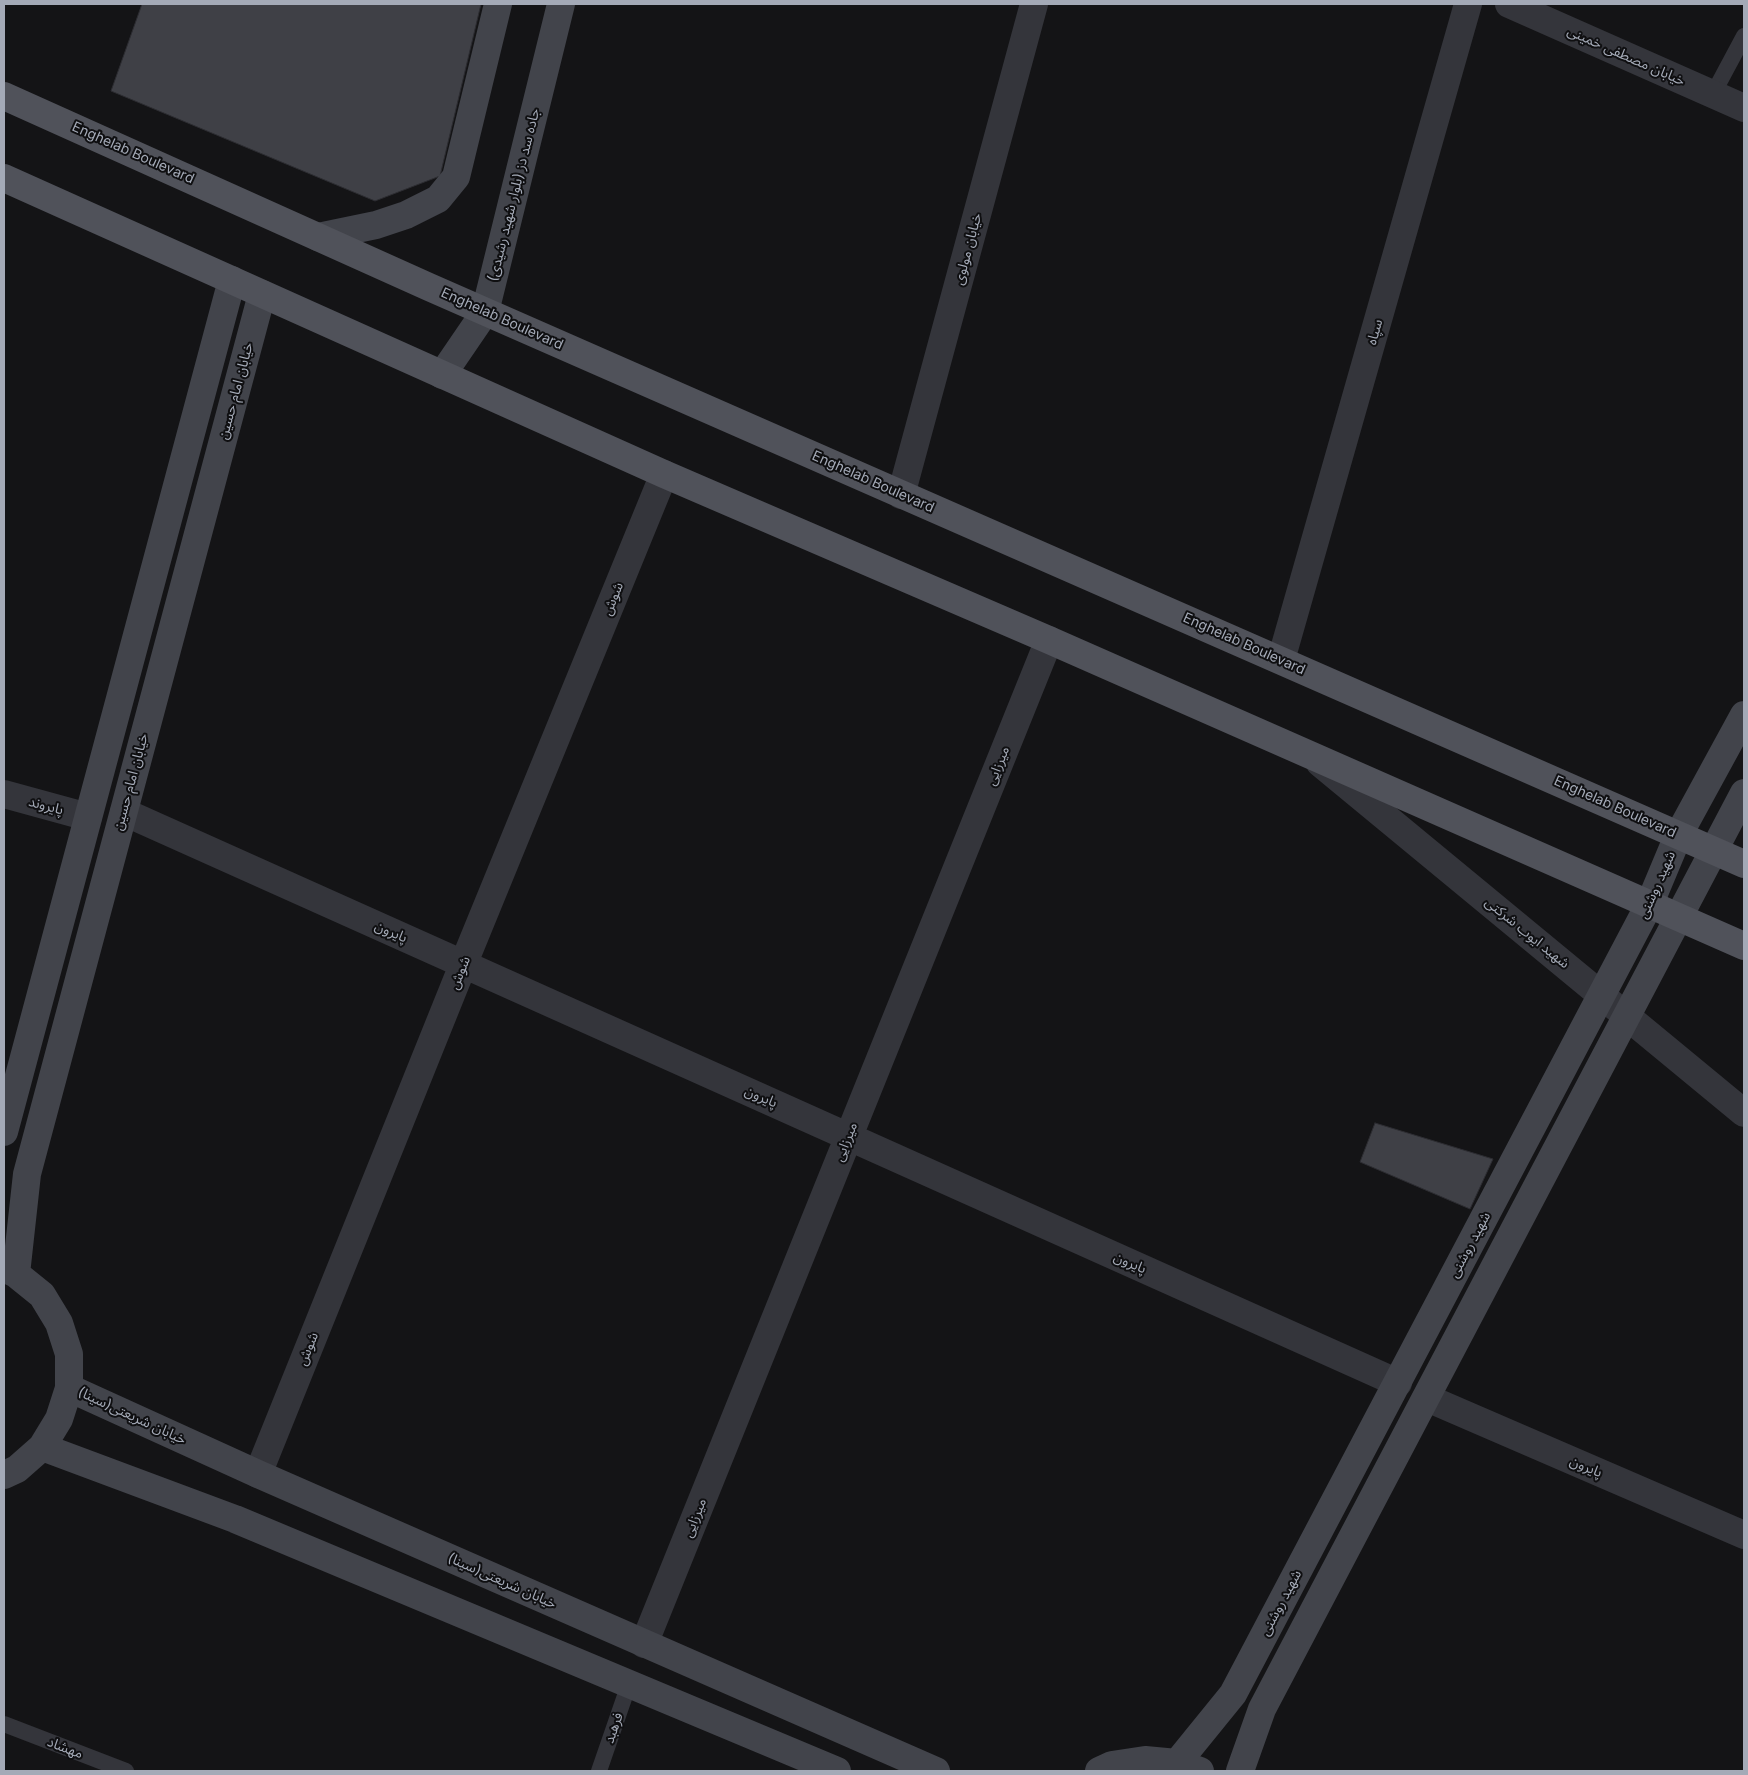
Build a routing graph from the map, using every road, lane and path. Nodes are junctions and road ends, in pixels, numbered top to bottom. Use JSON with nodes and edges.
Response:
{"nodes":[{"id":1,"x":498,"y":4,"type":"edge"},
{"id":2,"x":561,"y":4,"type":"edge"},
{"id":3,"x":1034,"y":4,"type":"edge"},
{"id":4,"x":1468,"y":4,"type":"edge"},
{"id":5,"x":1509,"y":4,"type":"edge"},
{"id":6,"x":1744,"y":36,"type":"edge"},
{"id":7,"x":1714,"y":94,"type":"junction"},
{"id":8,"x":4,"y":96,"type":"edge"},
{"id":9,"x":1744,"y":108,"type":"edge"},
{"id":10,"x":4,"y":178,"type":"edge"},
{"id":11,"x":318,"y":237,"type":"junction"},
{"id":12,"x":232,"y":280,"type":"junction"},
{"id":13,"x":262,"y":294,"type":"junction"},
{"id":14,"x":485,"y":312,"type":"junction"},
{"id":15,"x":442,"y":375,"type":"junction"},
{"id":16,"x":664,"y":474,"type":"junction"},
{"id":17,"x":901,"y":494,"type":"junction"},
{"id":18,"x":1049,"y":640,"type":"junction"},
{"id":19,"x":1282,"y":660,"type":"junction"},
{"id":20,"x":1744,"y":715,"type":"edge"},
{"id":21,"x":1309,"y":754,"type":"junction"},
{"id":22,"x":4,"y":794,"type":"edge"},
{"id":23,"x":1744,"y":794,"type":"edge"},
{"id":24,"x":124,"y":812,"type":"junction"},
{"id":25,"x":88,"y":817,"type":"junction"},
{"id":26,"x":1678,"y":836,"type":"junction"},
{"id":27,"x":1713,"y":851,"type":"junction"},
{"id":28,"x":1744,"y":864,"type":"edge"},
{"id":29,"x":1650,"y":903,"type":"junction"},
{"id":30,"x":1680,"y":917,"type":"junction"},
{"id":31,"x":1744,"y":946,"type":"edge"},
{"id":32,"x":463,"y":965,"type":"junction"},
{"id":33,"x":1602,"y":995,"type":"junction"},
{"id":34,"x":1628,"y":1016,"type":"junction"},
{"id":35,"x":1744,"y":1112,"type":"edge"},
{"id":36,"x":4,"y":1132,"type":"edge"},
{"id":37,"x":848,"y":1137,"type":"junction"},
{"id":38,"x":10,"y":1271,"type":"edge"},
{"id":39,"x":1398,"y":1383,"type":"junction"},
{"id":40,"x":69,"y":1388,"type":"junction"},
{"id":41,"x":1427,"y":1398,"type":"junction"},
{"id":42,"x":42,"y":1447,"type":"junction"},
{"id":43,"x":258,"y":1474,"type":"junction"},
{"id":44,"x":4,"y":1475,"type":"edge"},
{"id":45,"x":1744,"y":1535,"type":"edge"},
{"id":46,"x":644,"y":1644,"type":"junction"},
{"id":47,"x":629,"y":1684,"type":"junction"},
{"id":48,"x":4,"y":1724,"type":"edge"},
{"id":49,"x":1188,"y":1767,"type":"edge"},
{"id":50,"x":126,"y":1771,"type":"edge"},
{"id":51,"x":599,"y":1771,"type":"edge"},
{"id":52,"x":837,"y":1771,"type":"edge"},
{"id":53,"x":936,"y":1771,"type":"edge"},
{"id":54,"x":1099,"y":1771,"type":"edge"},
{"id":55,"x":1240,"y":1771,"type":"edge"}],
"edges":[{"from":1,"to":11,"type":"main road"},
{"from":2,"to":14,"type":"main road","name":"جاده سد دز (بلوار شهید رشیدی)"},
{"from":3,"to":17,"type":"street","name":"خیابان مولوی"},
{"from":4,"to":19,"type":"street","name":"سپاه"},
{"from":5,"to":7,"type":"street","name":"خیابان مصطفی خمینی"},
{"from":6,"to":7,"type":"lane"},
{"from":7,"to":9,"type":"street","name":"خیابان مصطفی خمینی"},
{"from":8,"to":11,"type":"main road","name":"Enghelab Boulevard"},
{"from":10,"to":12,"type":"main road"},
{"from":11,"to":14,"type":"main road","name":"Enghelab Boulevard"},
{"from":12,"to":13,"type":"main road"},
{"from":12,"to":25,"type":"main road"},
{"from":13,"to":15,"type":"main road"},
{"from":13,"to":24,"type":"main road","name":"خیابان امام حسین"},
{"from":14,"to":15,"type":"main road","name":"جاده سد دز (بلوار شهید رشیدی)"},
{"from":14,"to":17,"type":"main road","name":"Enghelab Boulevard"},
{"from":15,"to":16,"type":"main road"},
{"from":16,"to":18,"type":"main road"},
{"from":16,"to":32,"type":"street","name":"شوش"},
{"from":17,"to":19,"type":"main road","name":"Enghelab Boulevard"},
{"from":18,"to":21,"type":"main road"},
{"from":18,"to":37,"type":"street","name":"میرزایی"},
{"from":19,"to":26,"type":"main road","name":"Enghelab Boulevard"},
{"from":20,"to":26,"type":"main road","name":"شهید روشنی"},
{"from":21,"to":29,"type":"main road"},
{"from":21,"to":33,"type":"street","name":"شهید ایوب شرکتی"},
{"from":22,"to":25,"type":"street","name":"پایروند"},
{"from":23,"to":27,"type":"main road"},
{"from":24,"to":32,"type":"street","name":"پایرون"},
{"from":24,"to":38,"type":"main road","name":"خیابان امام حسین"},
{"from":25,"to":36,"type":"main road"},
{"from":26,"to":27,"type":"main road","name":"Enghelab Boulevard"},
{"from":26,"to":29,"type":"main road","name":"شهید روشنی"},
{"from":27,"to":28,"type":"main road","name":"Enghelab Boulevard"},
{"from":27,"to":30,"type":"main road"},
{"from":29,"to":30,"type":"main road"},
{"from":29,"to":33,"type":"main road","name":"شهید روشنی"},
{"from":30,"to":31,"type":"main road"},
{"from":30,"to":34,"type":"main road"},
{"from":32,"to":37,"type":"street","name":"پایرون"},
{"from":32,"to":43,"type":"street","name":"شوش"},
{"from":33,"to":34,"type":"street","name":"شهید ایوب شرکتی"},
{"from":33,"to":39,"type":"main road","name":"شهید روشنی"},
{"from":34,"to":35,"type":"street","name":"شهید ایوب شرکتی"},
{"from":34,"to":41,"type":"main road"},
{"from":37,"to":39,"type":"street","name":"پایرون"},
{"from":37,"to":46,"type":"street","name":"میرزایی"},
{"from":38,"to":40,"type":"main road"},
{"from":39,"to":49,"type":"main road","name":"شهید روشنی"},
{"from":40,"to":42,"type":"main road"},
{"from":40,"to":43,"type":"main road","name":"خیابان شریعتی(سینا)"},
{"from":41,"to":45,"type":"street","name":"پایرون"},
{"from":41,"to":55,"type":"main road"},
{"from":42,"to":44,"type":"main road"},
{"from":42,"to":47,"type":"main road"},
{"from":43,"to":46,"type":"main road","name":"خیابان شریعتی(سینا)"},
{"from":46,"to":53,"type":"main road","name":"خیابان شریعتی(سینا)"},
{"from":47,"to":51,"type":"lane","name":"فرهبد"},
{"from":47,"to":52,"type":"main road"},
{"from":48,"to":50,"type":"lane","name":"مهشاد"},
{"from":49,"to":54,"type":"main road"}]}
